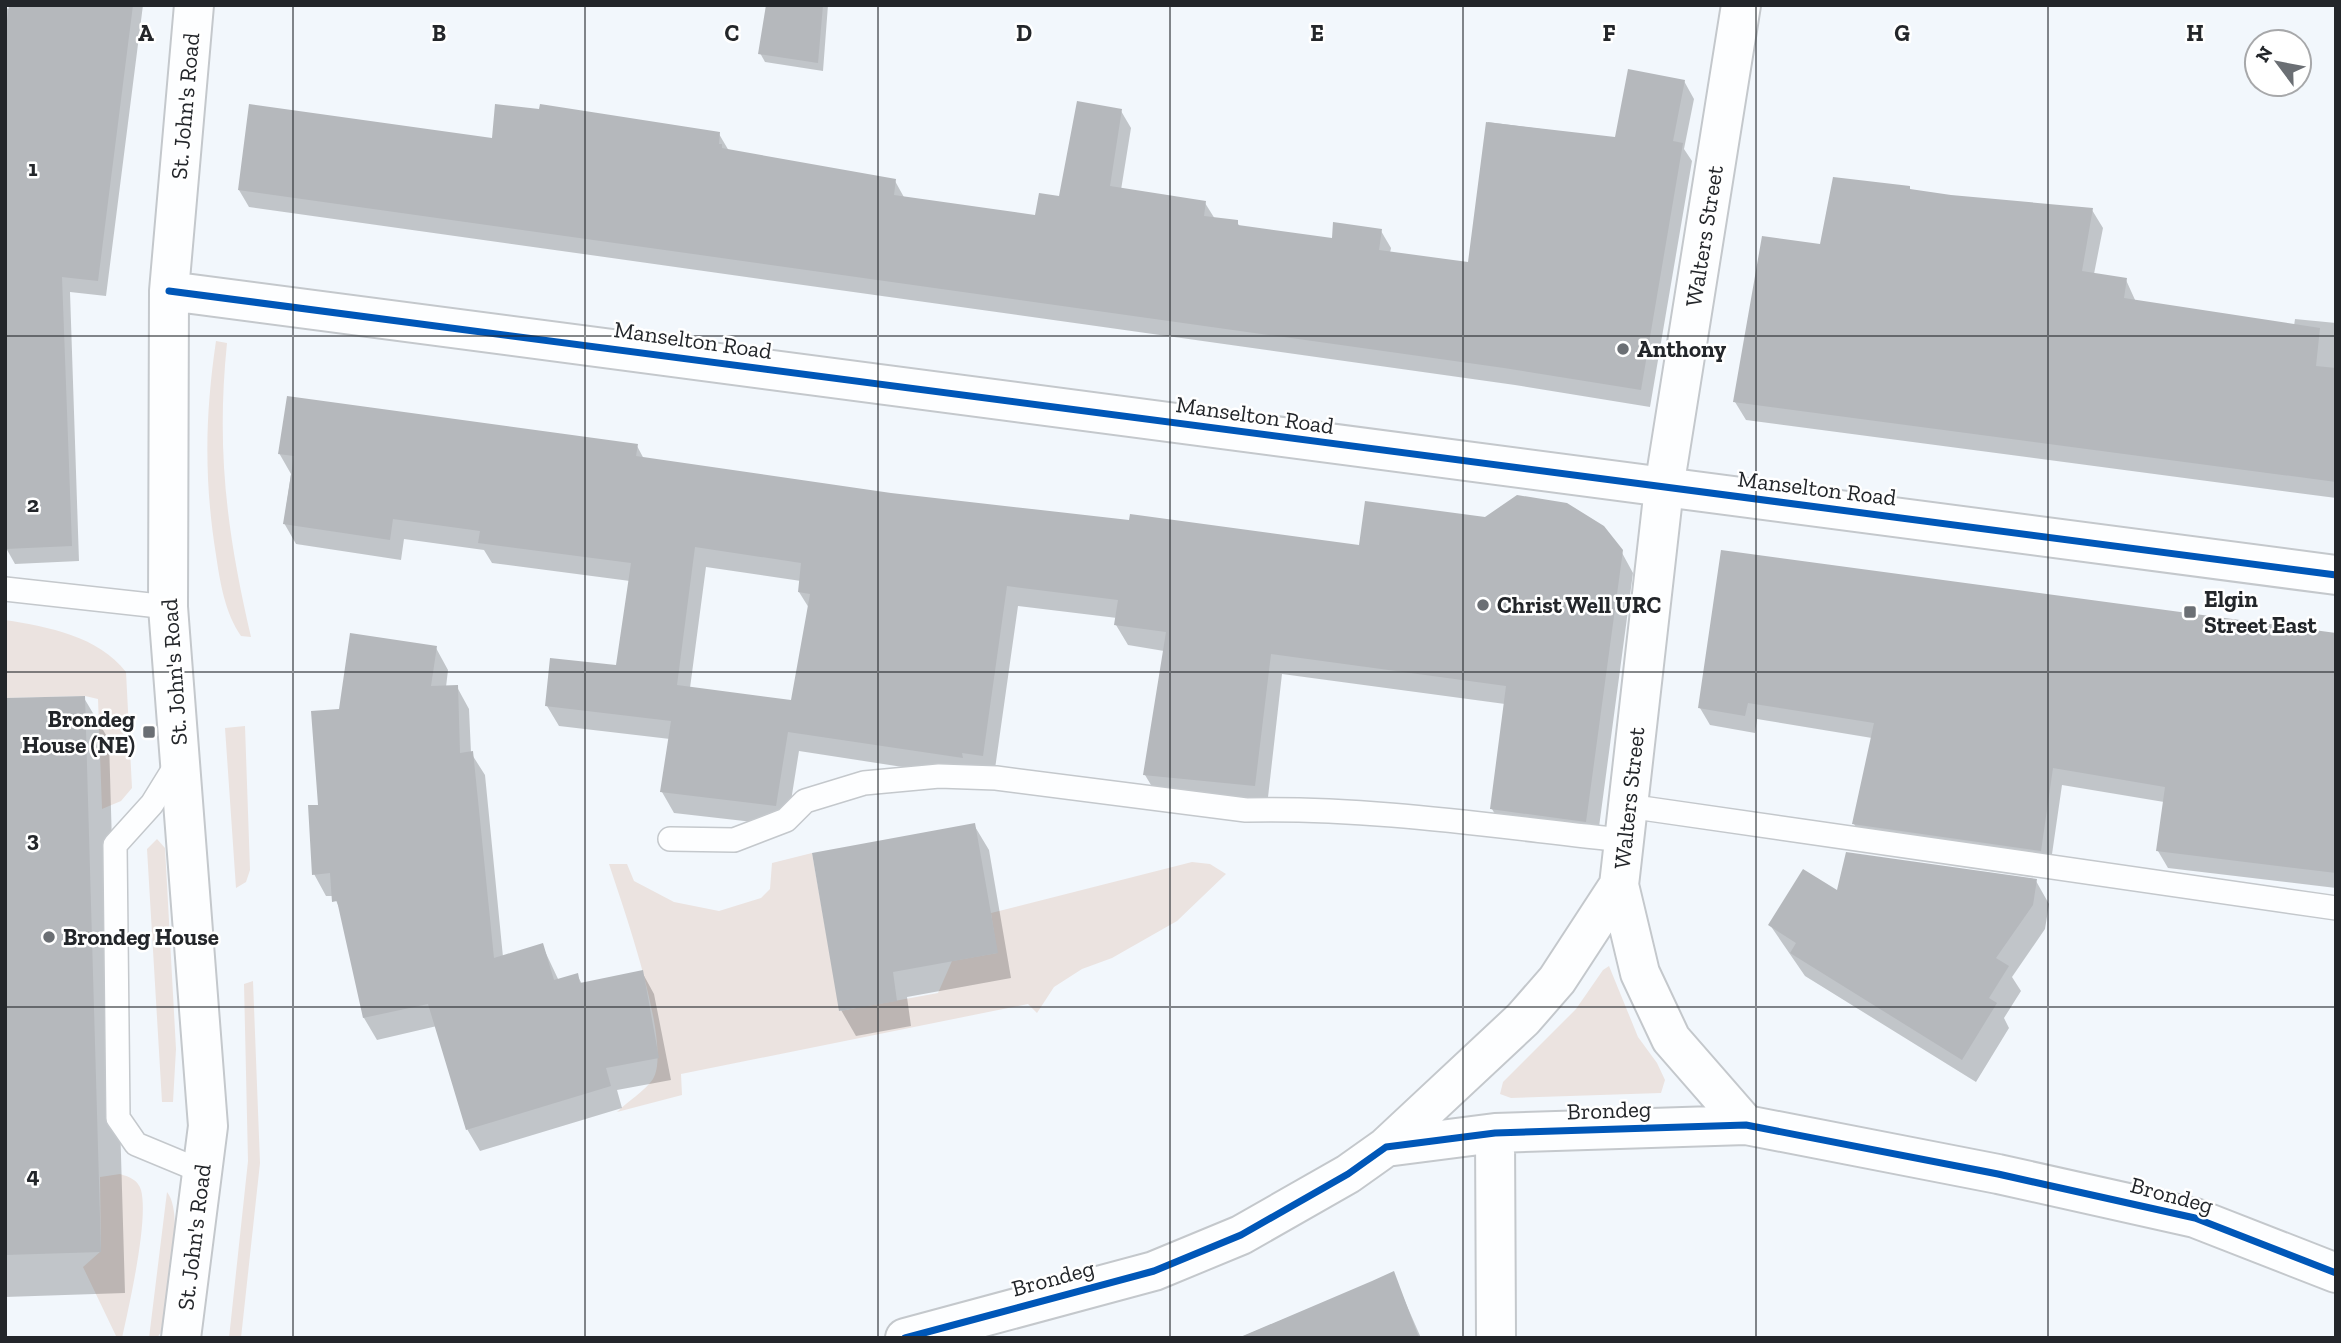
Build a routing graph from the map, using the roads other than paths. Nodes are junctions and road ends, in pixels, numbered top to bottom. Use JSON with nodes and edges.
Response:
{"nodes":[{"id":1,"x":194,"y":5,"type":"edge"},
{"id":2,"x":1741,"y":5,"type":"edge"},
{"id":3,"x":169,"y":291,"type":"junction"},
{"id":4,"x":1664,"y":488,"type":"junction"},
{"id":5,"x":2336,"y":575,"type":"edge"},
{"id":6,"x":5,"y":589,"type":"edge"},
{"id":7,"x":168,"y":607,"type":"junction"},
{"id":8,"x":180,"y":759,"type":"junction"},
{"id":9,"x":1626,"y":823,"type":"junction"},
{"id":10,"x":670,"y":839,"type":"dead end"},
{"id":11,"x":1619,"y":885,"type":"junction"},
{"id":12,"x":2336,"y":908,"type":"edge"},
{"id":13,"x":1746,"y":1125,"type":"junction"},
{"id":14,"x":1495,"y":1133,"type":"junction"},
{"id":15,"x":1386,"y":1147,"type":"junction"},
{"id":16,"x":201,"y":1177,"type":"junction"},
{"id":17,"x":2336,"y":1273,"type":"edge"},
{"id":18,"x":181,"y":1338,"type":"edge"},
{"id":19,"x":905,"y":1338,"type":"edge"},
{"id":20,"x":1496,"y":1338,"type":"edge"}],
"edges":[{"from":1,"to":3,"type":"street","name":"St. John's Road"},
{"from":2,"to":4,"type":"street","name":"Walters Street"},
{"from":3,"to":4,"type":"street","name":"Manselton Road"},
{"from":3,"to":7,"type":"street","name":"St. John's Road"},
{"from":4,"to":5,"type":"street","name":"Manselton Road"},
{"from":4,"to":9,"type":"street","name":"Walters Street"},
{"from":6,"to":7,"type":"lane"},
{"from":7,"to":8,"type":"street","name":"St. John's Road"},
{"from":8,"to":16,"type":"street","name":"St. John's Road"},
{"from":8,"to":16,"type":"lane"},
{"from":9,"to":10,"type":"lane"},
{"from":9,"to":11,"type":"street","name":"Walters Street"},
{"from":9,"to":12,"type":"lane"},
{"from":11,"to":13,"type":"street","name":"Walters Street"},
{"from":11,"to":15,"type":"street","name":"Walters Street"},
{"from":13,"to":14,"type":"street","name":"Brondeg"},
{"from":13,"to":17,"type":"street","name":"Brondeg"},
{"from":14,"to":15,"type":"street","name":"Brondeg"},
{"from":14,"to":20,"type":"street"},
{"from":15,"to":19,"type":"street","name":"Brondeg"},
{"from":16,"to":18,"type":"street","name":"St. John's Road"}]}
